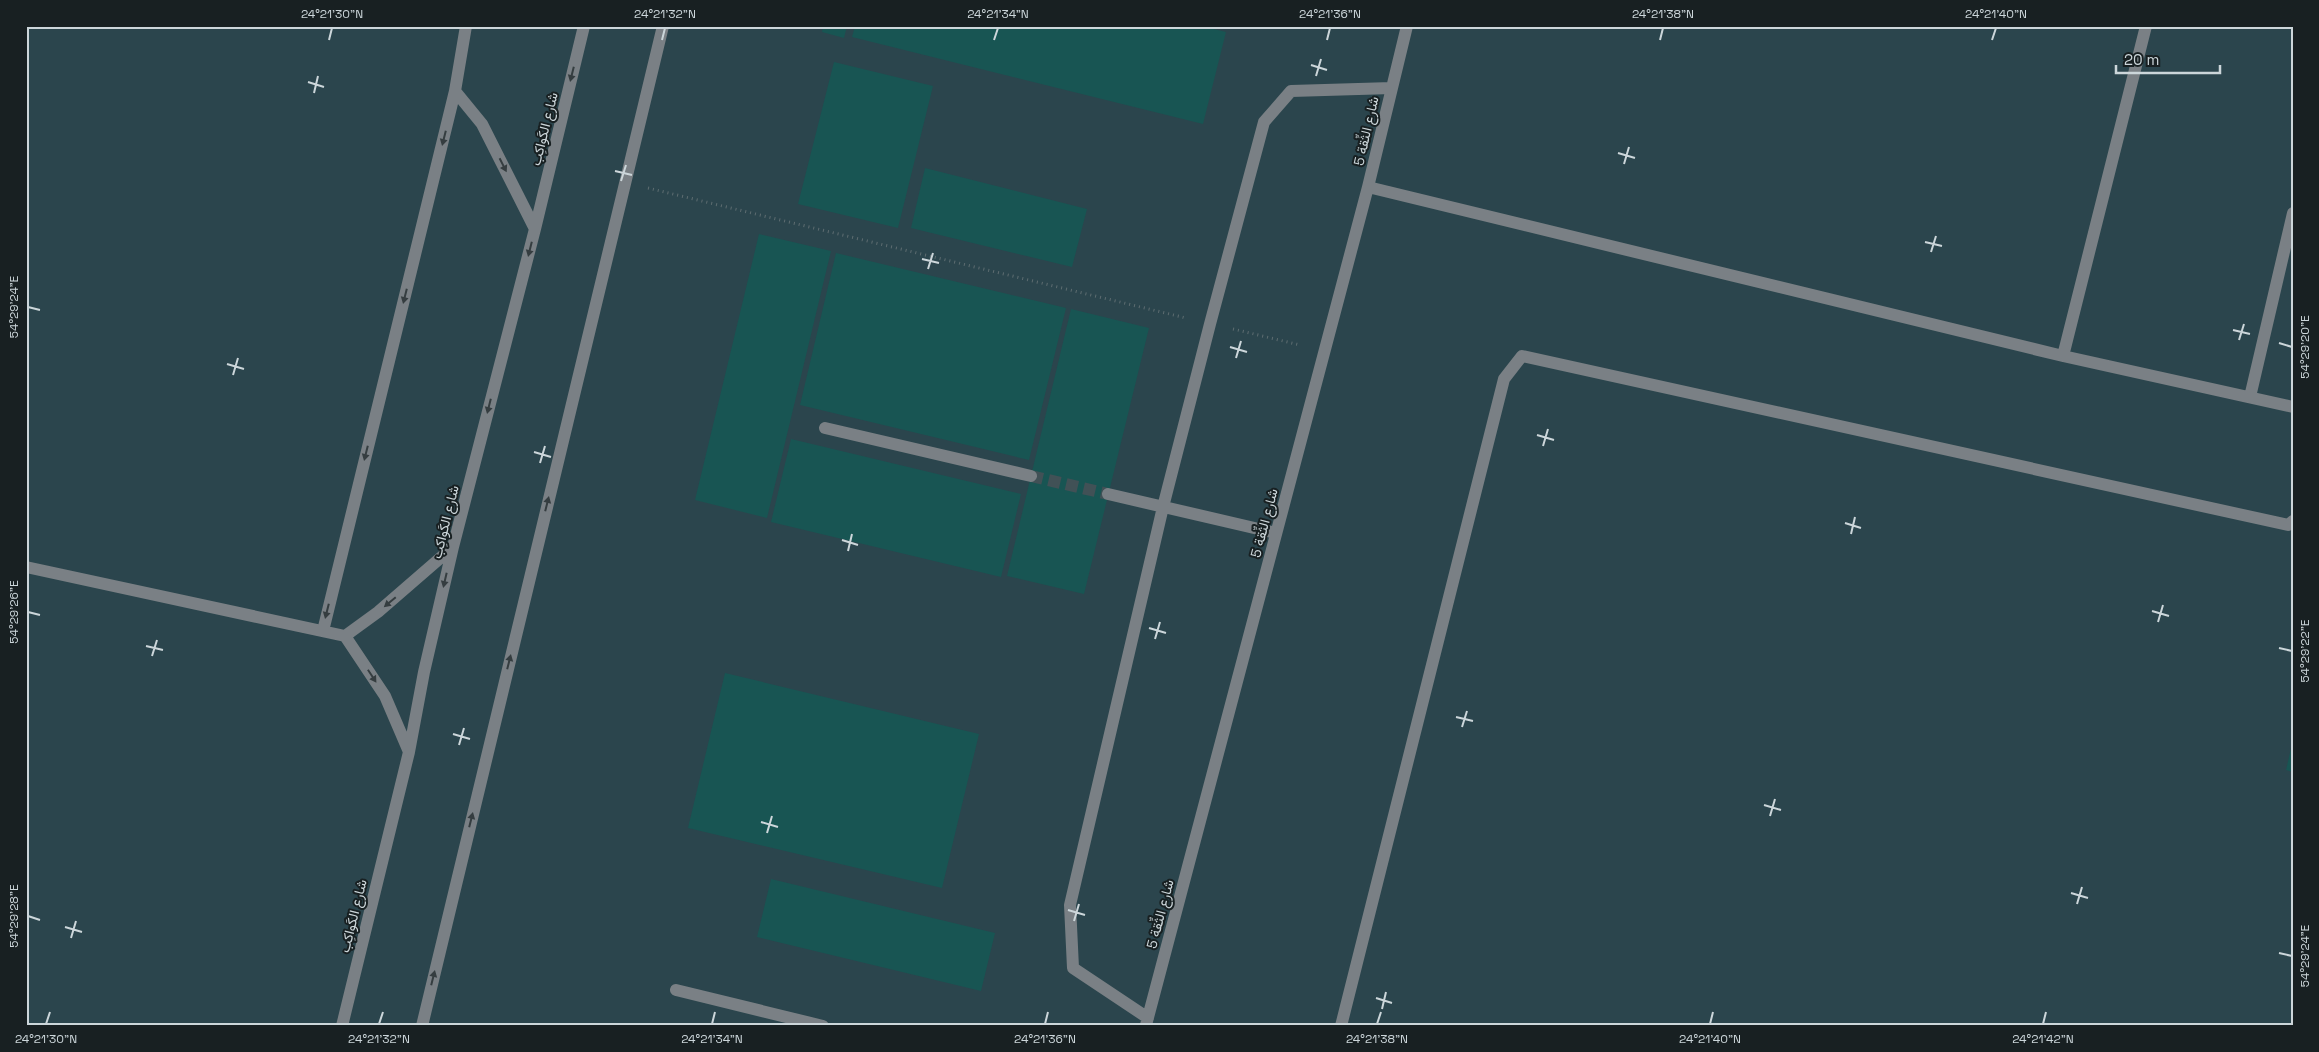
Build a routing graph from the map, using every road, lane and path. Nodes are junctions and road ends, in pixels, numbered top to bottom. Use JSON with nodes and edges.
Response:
{"nodes":[{"id":1,"x":466,"y":26,"type":"edge"},
{"id":2,"x":584,"y":26,"type":"edge"},
{"id":3,"x":662,"y":26,"type":"edge"},
{"id":4,"x":1407,"y":26,"type":"edge"},
{"id":5,"x":2146,"y":26,"type":"edge"},
{"id":6,"x":1392,"y":88,"type":"junction"},
{"id":7,"x":455,"y":90,"type":"junction"},
{"id":8,"x":625,"y":182,"type":"junction"},
{"id":9,"x":1368,"y":187,"type":"junction"},
{"id":10,"x":2293,"y":214,"type":"edge"},
{"id":11,"x":535,"y":228,"type":"junction"},
{"id":12,"x":1210,"y":324,"type":"junction"},
{"id":13,"x":1325,"y":351,"type":"junction"},
{"id":14,"x":2063,"y":356,"type":"junction"},
{"id":15,"x":2250,"y":397,"type":"junction"},
{"id":16,"x":2293,"y":407,"type":"edge"},
{"id":17,"x":825,"y":428,"type":"dead end"},
{"id":18,"x":1031,"y":476,"type":"tunnel mouth"},
{"id":19,"x":1108,"y":494,"type":"tunnel mouth"},
{"id":20,"x":1163,"y":507,"type":"junction"},
{"id":21,"x":2293,"y":521,"type":"edge"},
{"id":22,"x":1276,"y":533,"type":"junction"},
{"id":23,"x":453,"y":547,"type":"junction"},
{"id":24,"x":26,"y":567,"type":"edge"},
{"id":25,"x":323,"y":631,"type":"junction"},
{"id":26,"x":345,"y":636,"type":"junction"},
{"id":27,"x":409,"y":752,"type":"junction"},
{"id":28,"x":676,"y":990,"type":"dead end"},
{"id":29,"x":1147,"y":1022,"type":"edge"},
{"id":30,"x":342,"y":1026,"type":"edge"},
{"id":31,"x":422,"y":1026,"type":"edge"},
{"id":32,"x":824,"y":1026,"type":"edge"},
{"id":33,"x":1340,"y":1026,"type":"edge"}],
"edges":[{"from":1,"to":7,"type":"street"},
{"from":2,"to":11,"type":"street","name":"شارع الكَواكِب","one_way":true},
{"from":3,"to":8,"type":"street"},
{"from":4,"to":6,"type":"street","name":"شارع الثِّقة 5"},
{"from":5,"to":14,"type":"street"},
{"from":6,"to":9,"type":"street","name":"شارع الثِّقة 5"},
{"from":6,"to":12,"type":"street"},
{"from":7,"to":11,"type":"street","one_way":true},
{"from":7,"to":25,"type":"street","one_way":true},
{"from":8,"to":12,"type":"path"},
{"from":31,"to":8,"type":"street","one_way":true},
{"from":9,"to":13,"type":"street","name":"شارع الثِّقة 5"},
{"from":9,"to":14,"type":"street"},
{"from":10,"to":15,"type":"street"},
{"from":11,"to":23,"type":"street","name":"شارع الكَواكِب","one_way":true},
{"from":12,"to":13,"type":"path"},
{"from":12,"to":20,"type":"street"},
{"from":13,"to":22,"type":"street","name":"شارع الثِّقة 5"},
{"from":14,"to":15,"type":"street"},
{"from":15,"to":16,"type":"street"},
{"from":17,"to":18,"type":"street"},
{"from":19,"to":20,"type":"street"},
{"from":20,"to":22,"type":"street"},
{"from":20,"to":29,"type":"street"},
{"from":21,"to":33,"type":"street"},
{"from":22,"to":29,"type":"street","name":"شارع الثِّقة 5"},
{"from":23,"to":26,"type":"street","one_way":true},
{"from":23,"to":27,"type":"street","name":"شارع الكَواكِب","one_way":true},
{"from":24,"to":25,"type":"street"},
{"from":25,"to":26,"type":"street"},
{"from":26,"to":27,"type":"street","one_way":true},
{"from":27,"to":30,"type":"street","name":"شارع الكَواكِب"},
{"from":28,"to":32,"type":"street"}]}
